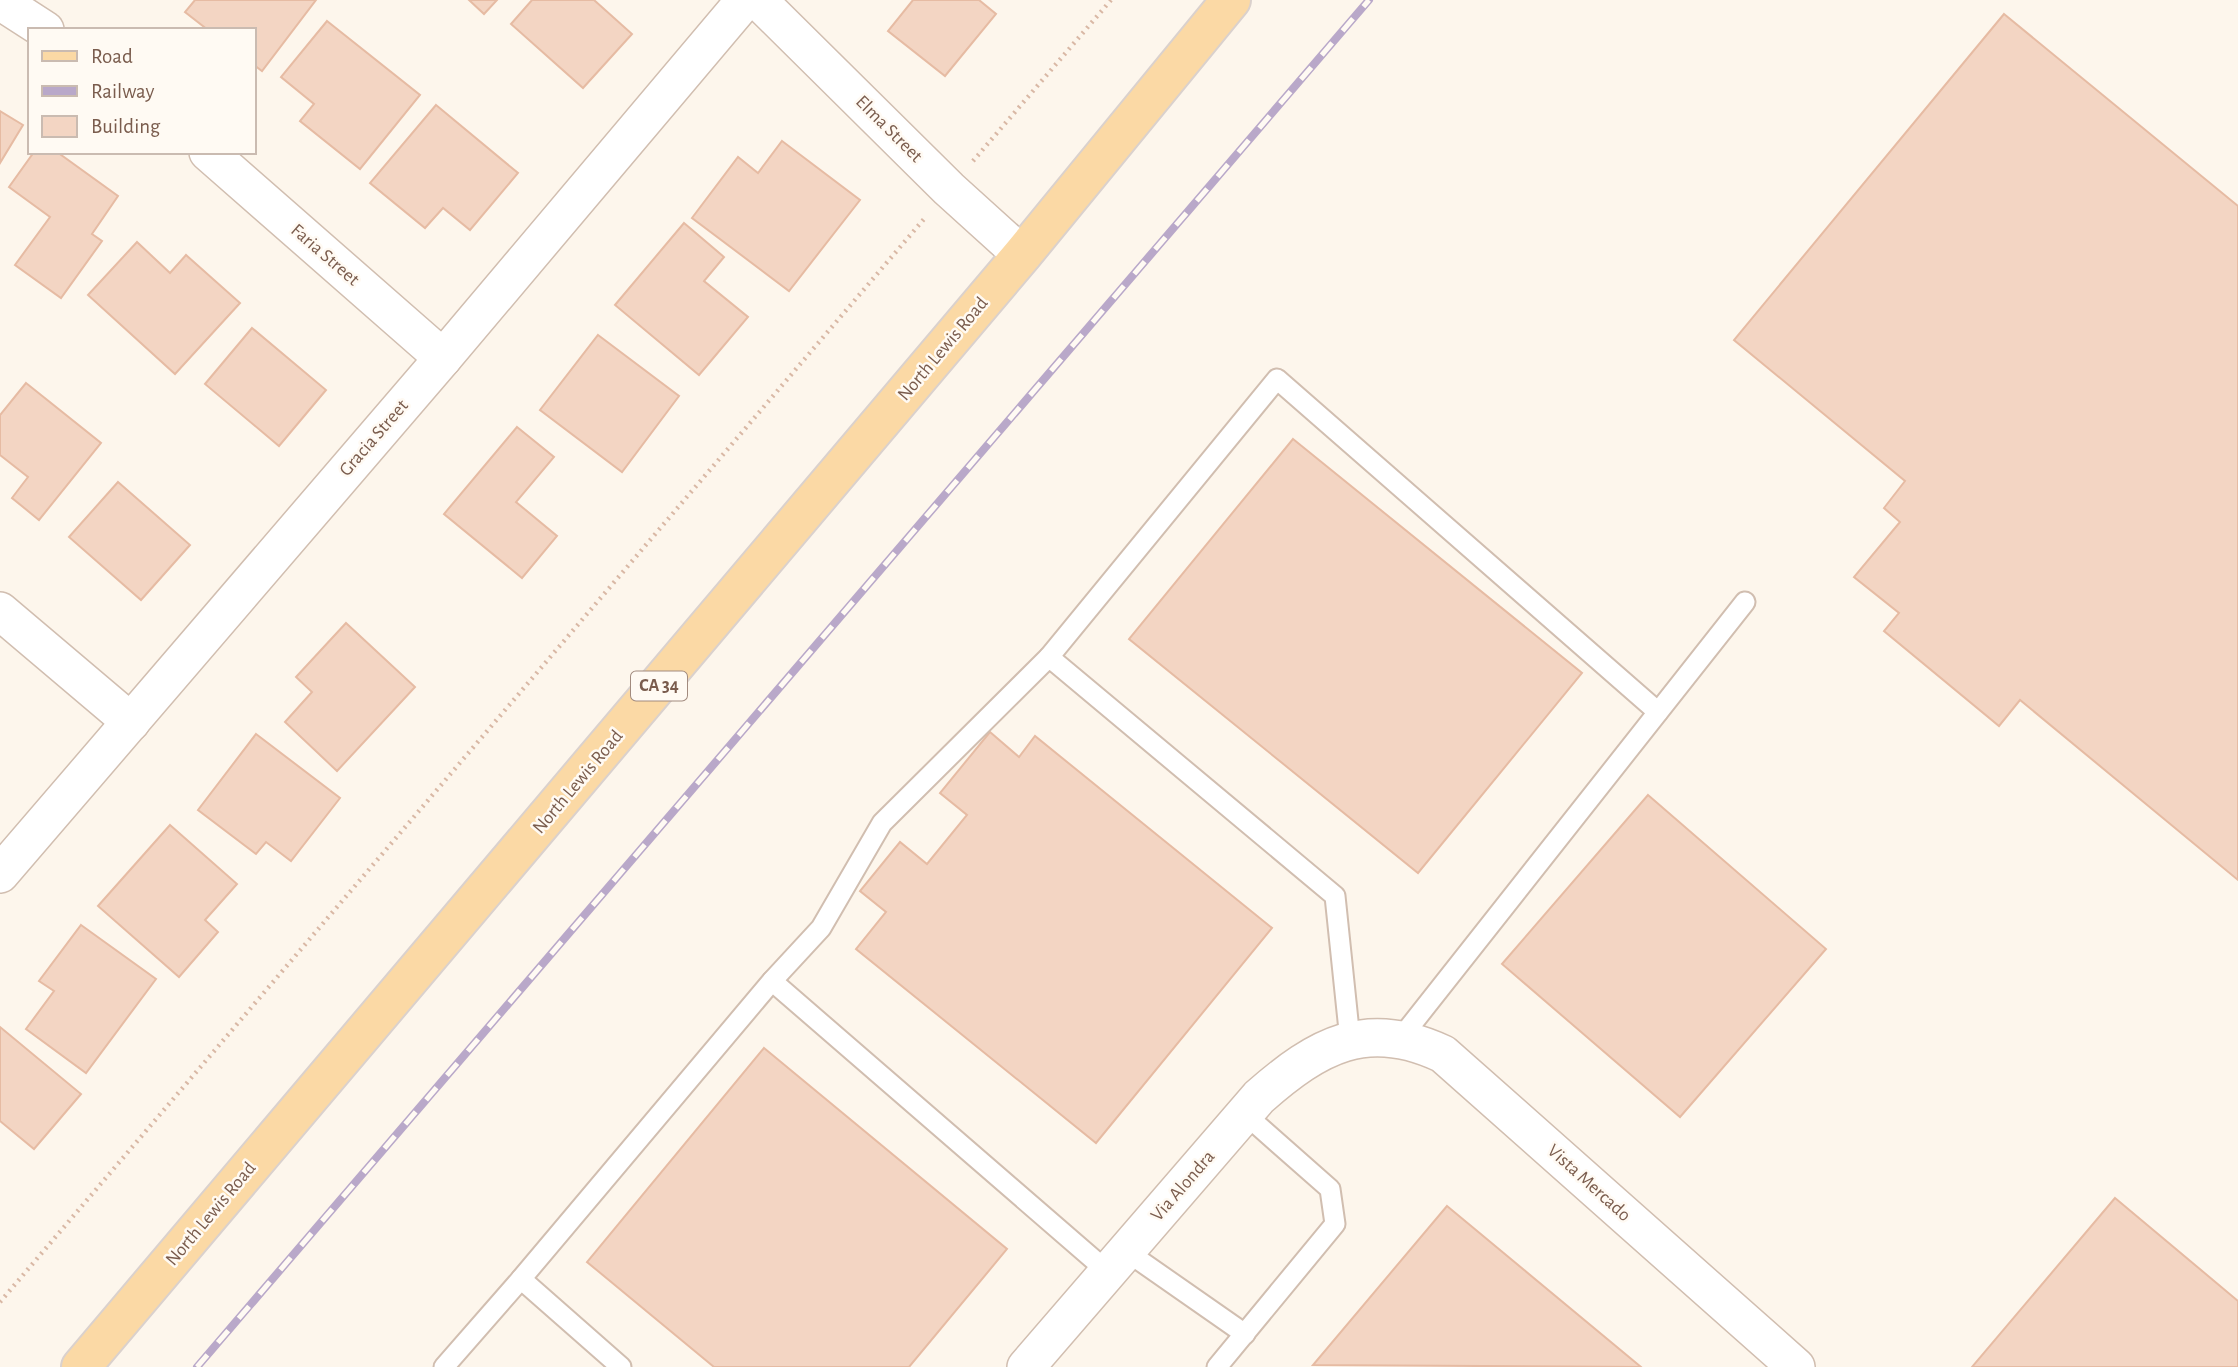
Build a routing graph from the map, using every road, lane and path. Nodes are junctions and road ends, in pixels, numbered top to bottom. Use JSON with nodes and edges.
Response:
{"nodes":[{"id":1,"x":744,"y":0,"type":"edge"},
{"id":2,"x":758,"y":0,"type":"edge"},
{"id":3,"x":1111,"y":0,"type":"edge"},
{"id":4,"x":1231,"y":0,"type":"edge"},
{"id":5,"x":0,"y":1,"type":"edge"},
{"id":6,"x":43,"y":28,"type":"edge"},
{"id":7,"x":995,"y":135,"type":"dead end"},
{"id":8,"x":210,"y":154,"type":"edge"},
{"id":9,"x":898,"y":250,"type":"dead end"},
{"id":10,"x":1022,"y":255,"type":"junction"},
{"id":11,"x":443,"y":358,"type":"junction"},
{"id":12,"x":1745,"y":602,"type":"dead end"},
{"id":13,"x":0,"y":611,"type":"edge"},
{"id":14,"x":1049,"y":657,"type":"junction"},
{"id":15,"x":1658,"y":712,"type":"junction"},
{"id":16,"x":131,"y":722,"type":"junction"},
{"id":17,"x":0,"y":874,"type":"edge"},
{"id":18,"x":772,"y":981,"type":"junction"},
{"id":19,"x":1357,"y":1038,"type":"junction"},
{"id":20,"x":1401,"y":1039,"type":"junction"},
{"id":21,"x":1245,"y":1114,"type":"junction"},
{"id":22,"x":1117,"y":1261,"type":"junction"},
{"id":23,"x":521,"y":1279,"type":"junction"},
{"id":24,"x":0,"y":1303,"type":"edge"},
{"id":25,"x":1245,"y":1334,"type":"junction"},
{"id":26,"x":1785,"y":1364,"type":"edge"},
{"id":27,"x":80,"y":1367,"type":"edge"},
{"id":28,"x":444,"y":1367,"type":"edge"},
{"id":29,"x":621,"y":1367,"type":"edge"},
{"id":30,"x":1026,"y":1367,"type":"edge"},
{"id":31,"x":1217,"y":1367,"type":"edge"}],
"edges":[{"from":1,"to":11,"type":"street","name":"Gracia Street"},
{"from":2,"to":10,"type":"street","name":"Elma Street"},
{"from":3,"to":7,"type":"path"},
{"from":4,"to":10,"type":"main road","name":"North Lewis Road","number":"CA 34"},
{"from":5,"to":6,"type":"street"},
{"from":8,"to":11,"type":"street","name":"Faria Street"},
{"from":9,"to":24,"type":"path"},
{"from":10,"to":27,"type":"main road","name":"North Lewis Road","number":"CA 34"},
{"from":11,"to":16,"type":"street","name":"Gracia Street"},
{"from":12,"to":15,"type":"lane"},
{"from":13,"to":16,"type":"street"},
{"from":14,"to":15,"type":"lane"},
{"from":14,"to":18,"type":"lane"},
{"from":14,"to":19,"type":"lane"},
{"from":15,"to":20,"type":"lane"},
{"from":16,"to":17,"type":"street","name":"Gracia Street"},
{"from":18,"to":22,"type":"lane"},
{"from":18,"to":23,"type":"lane"},
{"from":19,"to":20,"type":"street","name":"Vista Mercado"},
{"from":19,"to":21,"type":"street","name":"Via Alondra"},
{"from":20,"to":26,"type":"street","name":"Vista Mercado"},
{"from":21,"to":22,"type":"street","name":"Via Alondra"},
{"from":21,"to":25,"type":"lane"},
{"from":22,"to":25,"type":"lane"},
{"from":22,"to":30,"type":"street","name":"Via Alondra"},
{"from":23,"to":28,"type":"lane"},
{"from":23,"to":29,"type":"lane"},
{"from":25,"to":31,"type":"lane"}]}
